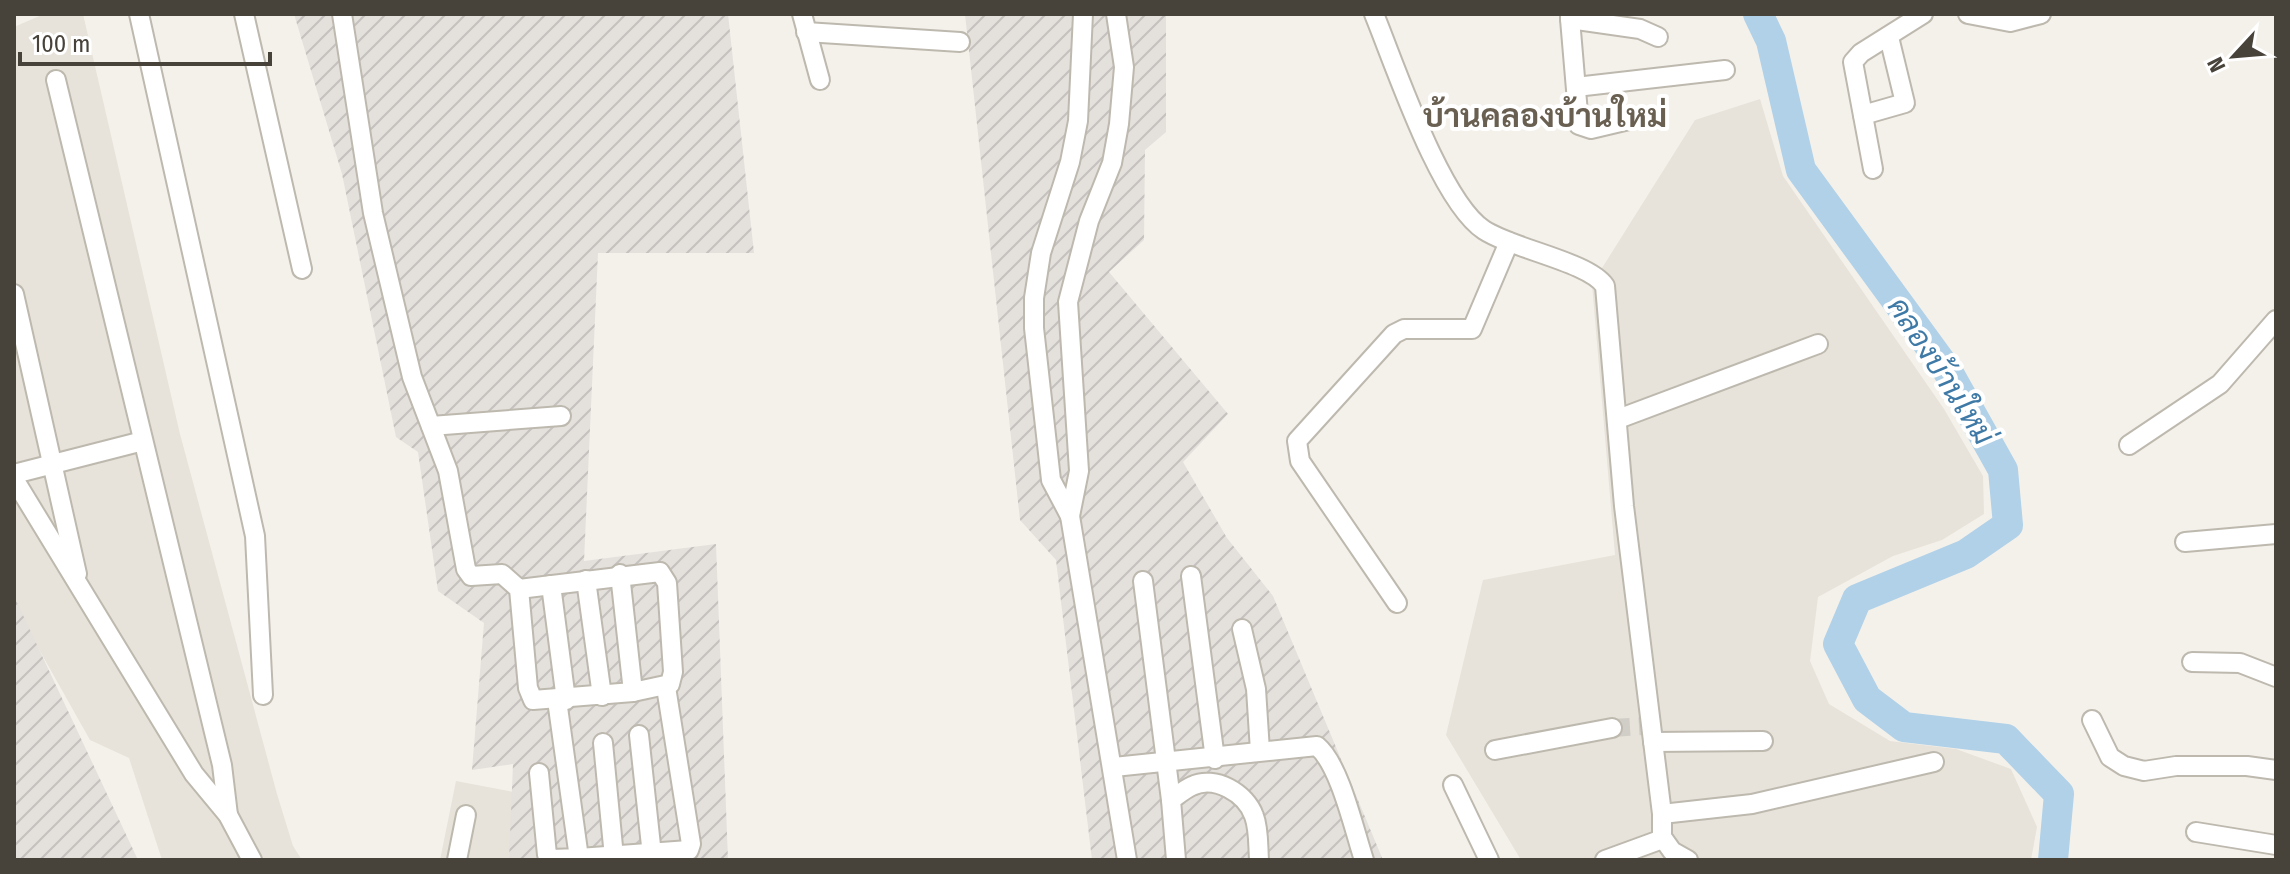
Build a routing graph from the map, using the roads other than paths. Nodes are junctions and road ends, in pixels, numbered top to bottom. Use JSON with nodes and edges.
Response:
{"nodes":[{"id":1,"x":139,"y":14,"type":"edge"},
{"id":2,"x":244,"y":14,"type":"edge"},
{"id":3,"x":342,"y":14,"type":"edge"},
{"id":4,"x":1083,"y":14,"type":"edge"},
{"id":5,"x":1116,"y":14,"type":"edge"},
{"id":6,"x":1374,"y":14,"type":"edge"},
{"id":7,"x":1923,"y":14,"type":"edge"},
{"id":8,"x":1968,"y":14,"type":"edge"},
{"id":9,"x":2041,"y":14,"type":"edge"},
{"id":10,"x":1570,"y":16,"type":"edge"},
{"id":11,"x":804,"y":23,"type":"edge"},
{"id":12,"x":1658,"y":37,"type":"dead end"},
{"id":13,"x":1889,"y":37,"type":"junction"},
{"id":14,"x":960,"y":42,"type":"dead end"},
{"id":15,"x":1725,"y":70,"type":"dead end"},
{"id":16,"x":56,"y":80,"type":"dead end"},
{"id":17,"x":820,"y":80,"type":"dead end"},
{"id":18,"x":1576,"y":87,"type":"junction"},
{"id":19,"x":1863,"y":115,"type":"junction"},
{"id":20,"x":1629,"y":120,"type":"dead end"},
{"id":21,"x":1873,"y":169,"type":"dead end"},
{"id":22,"x":1509,"y":242,"type":"junction"},
{"id":23,"x":302,"y":269,"type":"dead end"},
{"id":24,"x":14,"y":294,"type":"edge"},
{"id":25,"x":2276,"y":320,"type":"edge"},
{"id":26,"x":1818,"y":344,"type":"dead end"},
{"id":27,"x":561,"y":416,"type":"dead end"},
{"id":28,"x":1618,"y":419,"type":"junction"},
{"id":29,"x":431,"y":426,"type":"junction"},
{"id":30,"x":143,"y":441,"type":"junction"},
{"id":31,"x":2129,"y":445,"type":"dead end"},
{"id":32,"x":53,"y":465,"type":"junction"},
{"id":33,"x":14,"y":477,"type":"edge"},
{"id":34,"x":1070,"y":516,"type":"junction"},
{"id":35,"x":2276,"y":534,"type":"edge"},
{"id":36,"x":2185,"y":542,"type":"dead end"},
{"id":37,"x":620,"y":574,"type":"junction"},
{"id":38,"x":1191,"y":576,"type":"dead end"},
{"id":39,"x":586,"y":580,"type":"junction"},
{"id":40,"x":1143,"y":581,"type":"dead end"},
{"id":41,"x":551,"y":585,"type":"junction"},
{"id":42,"x":80,"y":588,"type":"junction"},
{"id":43,"x":519,"y":589,"type":"junction"},
{"id":44,"x":1397,"y":603,"type":"dead end"},
{"id":45,"x":1242,"y":629,"type":"dead end"},
{"id":46,"x":2192,"y":662,"type":"dead end"},
{"id":47,"x":2276,"y":677,"type":"edge"},
{"id":48,"x":666,"y":687,"type":"junction"},
{"id":49,"x":633,"y":692,"type":"junction"},
{"id":50,"x":263,"y":695,"type":"dead end"},
{"id":51,"x":602,"y":696,"type":"junction"},
{"id":52,"x":562,"y":700,"type":"junction"},
{"id":53,"x":2092,"y":720,"type":"dead end"},
{"id":54,"x":1612,"y":728,"type":"tunnel mouth"},
{"id":55,"x":1649,"y":731,"type":"junction"},
{"id":56,"x":639,"y":735,"type":"dead end"},
{"id":57,"x":1763,"y":741,"type":"dead end"},
{"id":58,"x":603,"y":743,"type":"dead end"},
{"id":59,"x":1495,"y":750,"type":"dead end"},
{"id":60,"x":1260,"y":751,"type":"junction"},
{"id":61,"x":1191,"y":759,"type":"junction"},
{"id":62,"x":1215,"y":759,"type":"junction"},
{"id":63,"x":1165,"y":762,"type":"junction"},
{"id":64,"x":1934,"y":762,"type":"dead end"},
{"id":65,"x":1114,"y":767,"type":"junction"},
{"id":66,"x":2276,"y":770,"type":"edge"},
{"id":67,"x":539,"y":773,"type":"dead end"},
{"id":68,"x":1195,"y":784,"type":"junction"},
{"id":69,"x":1453,"y":785,"type":"dead end"},
{"id":70,"x":1171,"y":800,"type":"junction"},
{"id":71,"x":1662,"y":814,"type":"junction"},
{"id":72,"x":228,"y":815,"type":"junction"},
{"id":73,"x":466,"y":815,"type":"dead end"},
{"id":74,"x":2196,"y":832,"type":"dead end"},
{"id":75,"x":2276,"y":845,"type":"edge"},
{"id":76,"x":1675,"y":852,"type":"edge"},
{"id":77,"x":652,"y":855,"type":"junction"},
{"id":78,"x":614,"y":857,"type":"junction"},
{"id":79,"x":579,"y":858,"type":"edge"},
{"id":80,"x":252,"y":860,"type":"edge"},
{"id":81,"x":457,"y":860,"type":"edge"},
{"id":82,"x":1127,"y":860,"type":"edge"},
{"id":83,"x":1176,"y":860,"type":"edge"},
{"id":84,"x":1259,"y":860,"type":"edge"},
{"id":85,"x":1364,"y":860,"type":"edge"},
{"id":86,"x":1489,"y":860,"type":"edge"},
{"id":87,"x":1605,"y":860,"type":"edge"}],
"edges":[{"from":1,"to":50,"type":"street"},
{"from":2,"to":23,"type":"street"},
{"from":3,"to":29,"type":"street"},
{"from":4,"to":34,"type":"street"},
{"from":5,"to":34,"type":"street"},
{"from":6,"to":22,"type":"street"},
{"from":7,"to":13,"type":"street"},
{"from":8,"to":9,"type":"street"},
{"from":10,"to":12,"type":"street"},
{"from":10,"to":18,"type":"street"},
{"from":11,"to":14,"type":"street"},
{"from":11,"to":17,"type":"street"},
{"from":13,"to":19,"type":"street"},
{"from":13,"to":19,"type":"street"},
{"from":15,"to":18,"type":"street"},
{"from":16,"to":30,"type":"street"},
{"from":18,"to":20,"type":"street"},
{"from":19,"to":21,"type":"street"},
{"from":22,"to":28,"type":"street"},
{"from":22,"to":44,"type":"street"},
{"from":24,"to":32,"type":"street"},
{"from":25,"to":31,"type":"street"},
{"from":26,"to":28,"type":"street"},
{"from":27,"to":29,"type":"street"},
{"from":28,"to":55,"type":"street"},
{"from":29,"to":43,"type":"street"},
{"from":30,"to":32,"type":"street"},
{"from":30,"to":72,"type":"street"},
{"from":32,"to":33,"type":"street"},
{"from":32,"to":42,"type":"street"},
{"from":33,"to":42,"type":"street"},
{"from":34,"to":65,"type":"street"},
{"from":35,"to":36,"type":"street"},
{"from":37,"to":39,"type":"street"},
{"from":37,"to":48,"type":"street"},
{"from":37,"to":49,"type":"street"},
{"from":38,"to":62,"type":"street"},
{"from":39,"to":41,"type":"street"},
{"from":39,"to":51,"type":"street"},
{"from":40,"to":63,"type":"street"},
{"from":41,"to":43,"type":"street"},
{"from":41,"to":52,"type":"street"},
{"from":42,"to":72,"type":"street"},
{"from":43,"to":52,"type":"street"},
{"from":45,"to":60,"type":"street"},
{"from":46,"to":47,"type":"street"},
{"from":48,"to":49,"type":"street"},
{"from":48,"to":77,"type":"street"},
{"from":49,"to":51,"type":"street"},
{"from":51,"to":52,"type":"street"},
{"from":52,"to":79,"type":"street"},
{"from":53,"to":66,"type":"street"},
{"from":54,"to":59,"type":"street"},
{"from":55,"to":57,"type":"street"},
{"from":55,"to":71,"type":"street"},
{"from":56,"to":77,"type":"street"},
{"from":58,"to":78,"type":"street"},
{"from":60,"to":62,"type":"street"},
{"from":60,"to":85,"type":"street"},
{"from":61,"to":62,"type":"street"},
{"from":61,"to":63,"type":"street"},
{"from":61,"to":68,"type":"street"},
{"from":63,"to":65,"type":"street"},
{"from":63,"to":70,"type":"street"},
{"from":64,"to":71,"type":"street"},
{"from":65,"to":82,"type":"street"},
{"from":67,"to":79,"type":"street"},
{"from":68,"to":70,"type":"street"},
{"from":68,"to":84,"type":"street"},
{"from":69,"to":86,"type":"street"},
{"from":70,"to":83,"type":"street"},
{"from":71,"to":76,"type":"street"},
{"from":72,"to":80,"type":"street"},
{"from":73,"to":81,"type":"street"},
{"from":74,"to":75,"type":"street"},
{"from":76,"to":87,"type":"street"},
{"from":77,"to":78,"type":"street"},
{"from":78,"to":79,"type":"street"}]}
